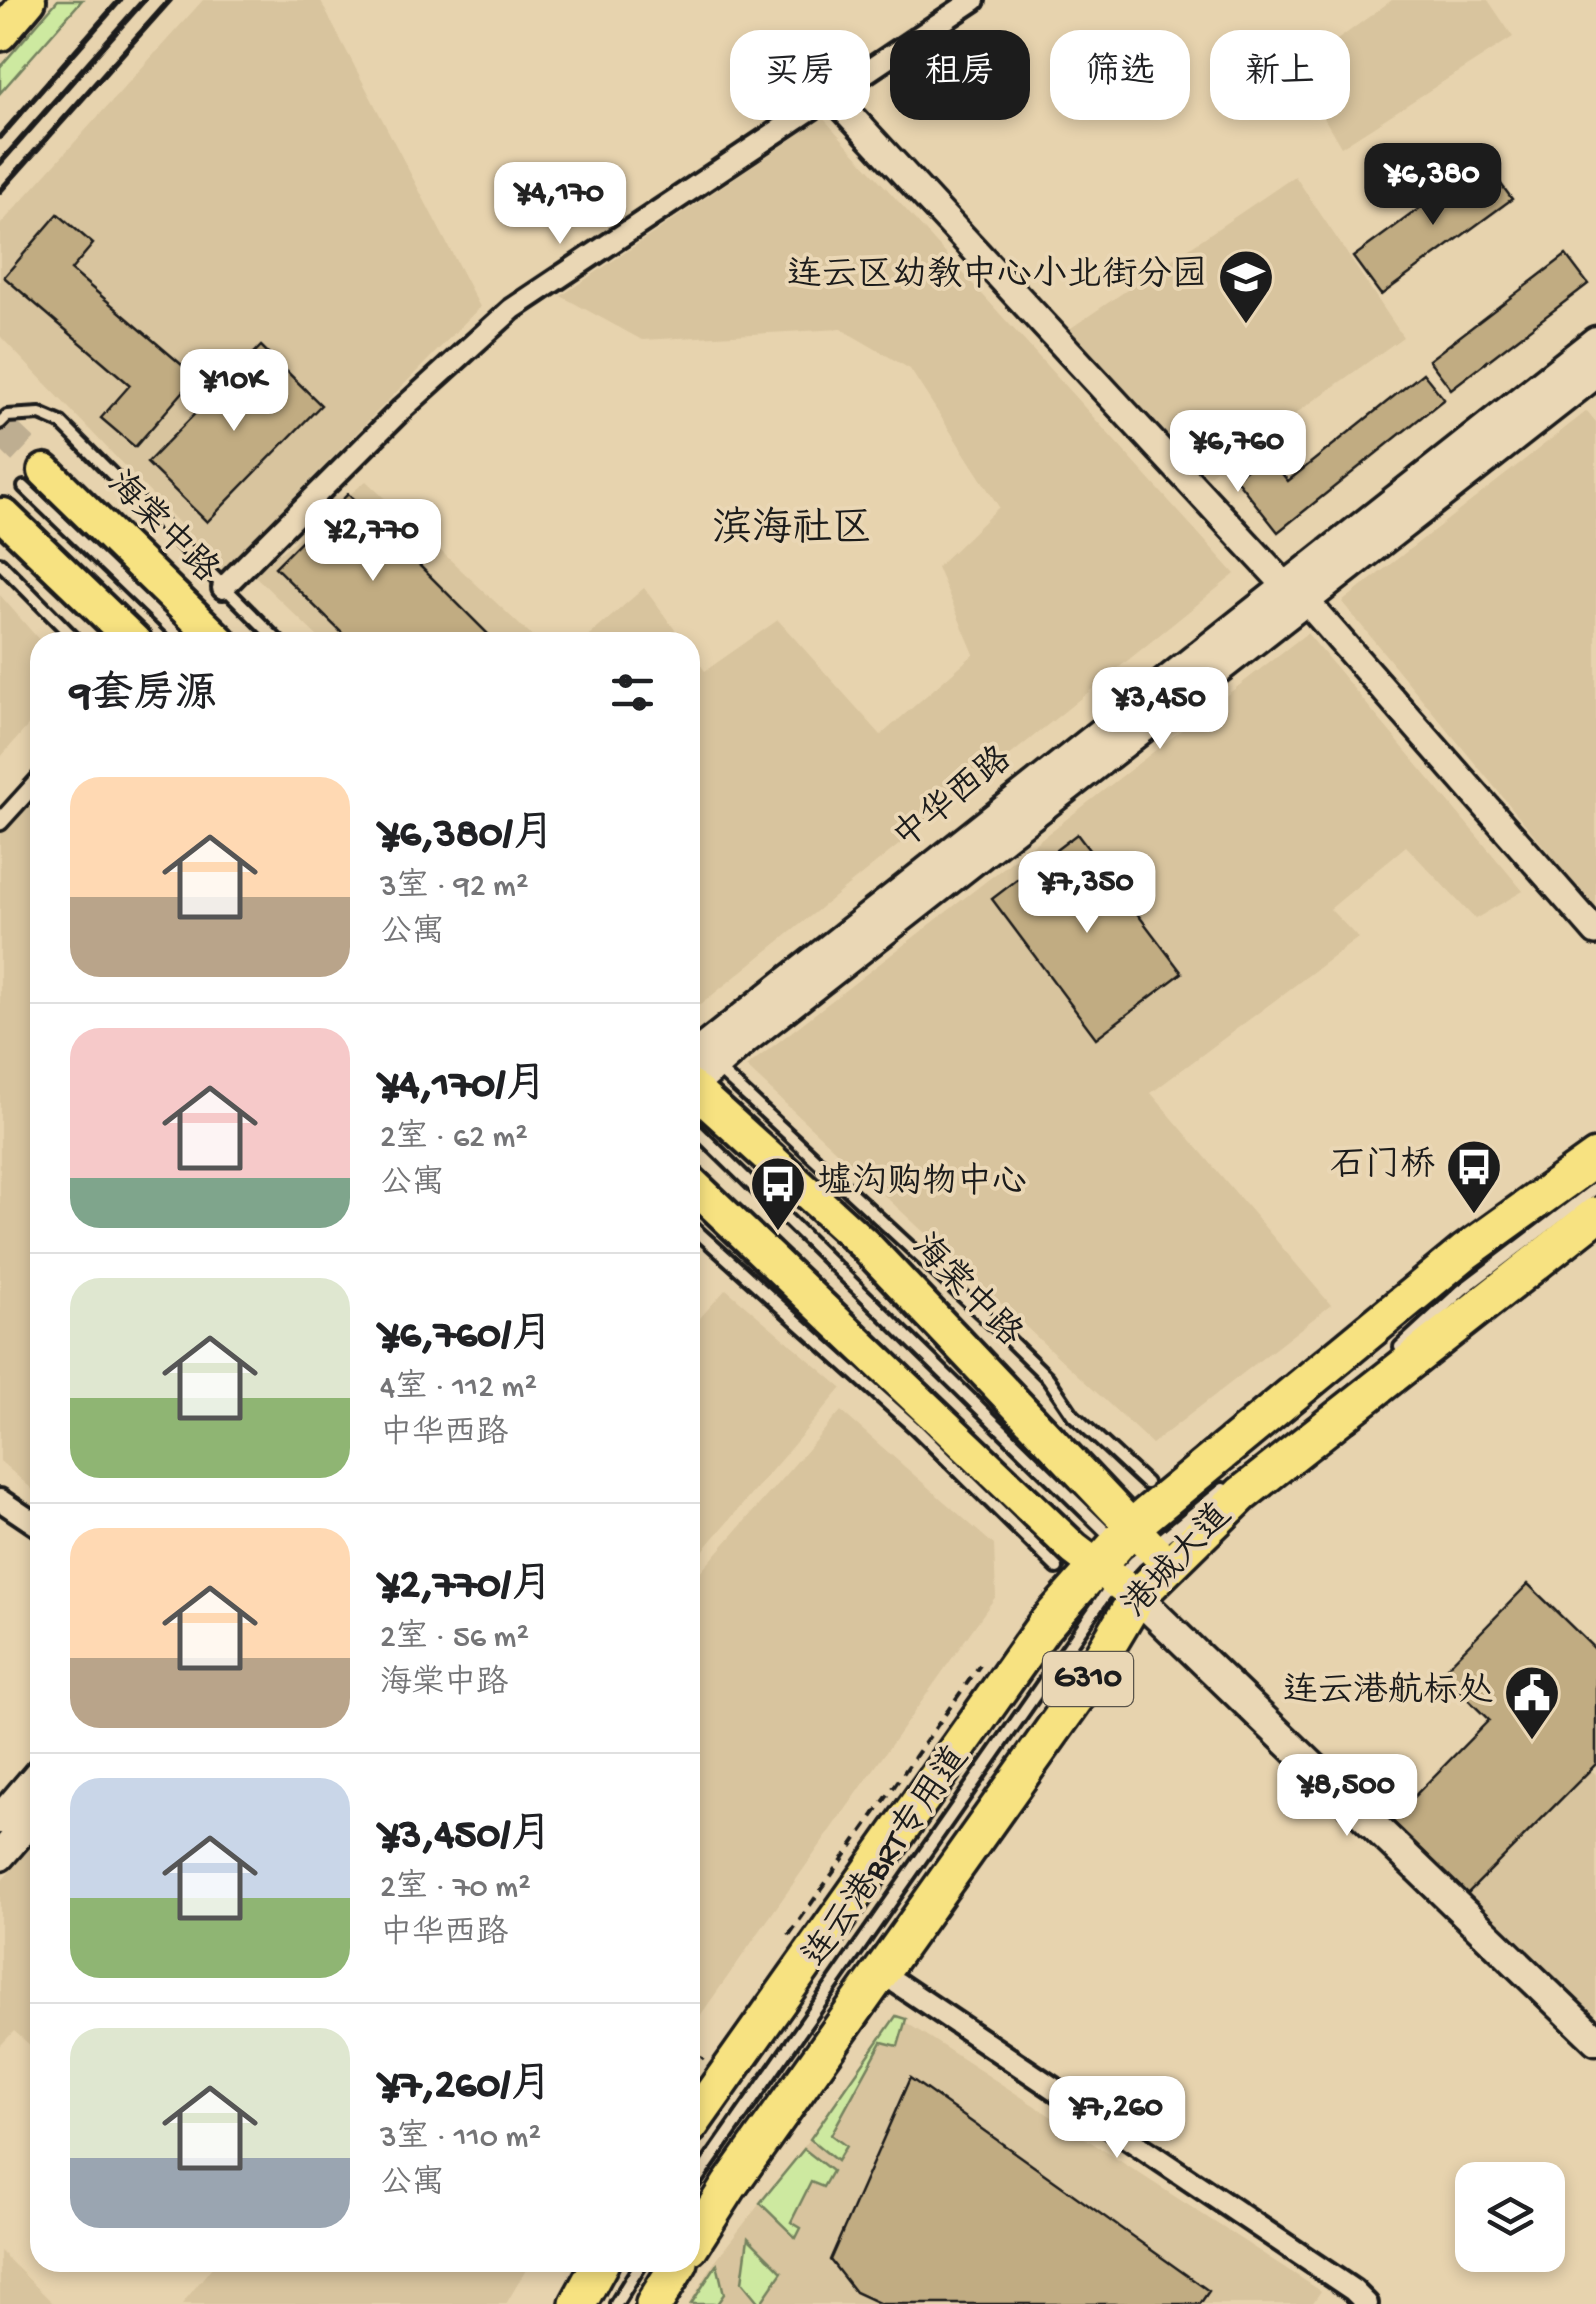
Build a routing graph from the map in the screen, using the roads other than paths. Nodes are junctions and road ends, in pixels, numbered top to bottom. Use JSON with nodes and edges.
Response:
{"nodes":[{"id":1,"x":29,"y":0,"type":"edge"},
{"id":2,"x":974,"y":0,"type":"edge"},
{"id":3,"x":0,"y":34,"type":"edge"},
{"id":4,"x":870,"y":73,"type":"edge"},
{"id":5,"x":800,"y":120,"type":"edge"},
{"id":6,"x":854,"y":120,"type":"edge"},
{"id":7,"x":1596,"y":341,"type":"edge"},
{"id":8,"x":1596,"y":373,"type":"edge"},
{"id":9,"x":0,"y":423,"type":"edge"},
{"id":10,"x":34,"y":479,"type":"joint"},
{"id":11,"x":3,"y":515,"type":"dead end"},
{"id":12,"x":0,"y":564,"type":"edge"},
{"id":13,"x":223,"y":588,"type":"junction"},
{"id":14,"x":1295,"y":593,"type":"junction"},
{"id":15,"x":68,"y":632,"type":"edge"},
{"id":16,"x":126,"y":632,"type":"edge"},
{"id":17,"x":176,"y":632,"type":"edge"},
{"id":18,"x":209,"y":632,"type":"edge"},
{"id":19,"x":269,"y":632,"type":"edge"},
{"id":20,"x":30,"y":789,"type":"edge"},
{"id":21,"x":0,"y":822,"type":"edge"},
{"id":22,"x":1596,"y":932,"type":"edge"},
{"id":23,"x":700,"y":1065,"type":"edge"},
{"id":24,"x":700,"y":1073,"type":"edge"},
{"id":25,"x":700,"y":1074,"type":"edge"},
{"id":26,"x":700,"y":1134,"type":"edge"},
{"id":27,"x":1596,"y":1158,"type":"edge"},
{"id":28,"x":1596,"y":1188,"type":"edge"},
{"id":29,"x":700,"y":1191,"type":"edge"},
{"id":30,"x":1596,"y":1215,"type":"edge"},
{"id":31,"x":700,"y":1234,"type":"edge"},
{"id":32,"x":1392,"y":1354,"type":"dead end"},
{"id":33,"x":1238,"y":1478,"type":"dead end"},
{"id":34,"x":1146,"y":1483,"type":"dead end"},
{"id":35,"x":0,"y":1500,"type":"edge"},
{"id":36,"x":30,"y":1520,"type":"edge"},
{"id":37,"x":1132,"y":1561,"type":"junction"},
{"id":38,"x":1057,"y":1568,"type":"dead end"},
{"id":39,"x":30,"y":1784,"type":"edge"},
{"id":40,"x":0,"y":1819,"type":"edge"},
{"id":41,"x":30,"y":1822,"type":"edge"},
{"id":42,"x":0,"y":1856,"type":"edge"},
{"id":43,"x":897,"y":1983,"type":"dead end"},
{"id":44,"x":1596,"y":2040,"type":"edge"},
{"id":45,"x":700,"y":2112,"type":"edge"},
{"id":46,"x":700,"y":2175,"type":"edge"},
{"id":47,"x":700,"y":2231,"type":"edge"},
{"id":48,"x":596,"y":2272,"type":"edge"},
{"id":49,"x":636,"y":2272,"type":"edge"},
{"id":50,"x":674,"y":2272,"type":"edge"},
{"id":51,"x":578,"y":2304,"type":"edge"},
{"id":52,"x":616,"y":2304,"type":"edge"},
{"id":53,"x":654,"y":2304,"type":"edge"},
{"id":54,"x":1367,"y":2304,"type":"edge"}],
"edges":[{"from":1,"to":3,"type":"main road"},
{"from":2,"to":4,"type":"street"},
{"from":5,"to":13,"type":"street"},
{"from":6,"to":14,"type":"street"},
{"from":7,"to":14,"type":"main road","name":"中华西路"},
{"from":8,"to":14,"type":"main road"},
{"from":9,"to":13,"type":"lane"},
{"from":10,"to":17,"type":"lane"},
{"from":10,"to":18,"type":"main road","name":"海棠中路"},
{"from":11,"to":16,"type":"main road"},
{"from":12,"to":15,"type":"lane"},
{"from":13,"to":19,"type":"lane"},
{"from":14,"to":22,"type":"street"},
{"from":14,"to":23,"type":"main road","name":"中华西路"},
{"from":20,"to":21,"type":"street"},
{"from":24,"to":34,"type":"lane"},
{"from":25,"to":37,"type":"main road","name":"海棠中路"},
{"from":26,"to":37,"type":"lane"},
{"from":27,"to":37,"type":"highway","name":"港城大道","number":"G310"},
{"from":28,"to":32,"type":"lane"},
{"from":29,"to":37,"type":"main road"},
{"from":30,"to":37,"type":"highway","name":"港城大道","number":"G310"},
{"from":31,"to":38,"type":"lane"},
{"from":33,"to":37,"type":"lane","name":"连云港BRT专用道"},
{"from":35,"to":36,"type":"street"},
{"from":37,"to":44,"type":"main road"},
{"from":37,"to":45,"type":"highway","name":"港城大道","number":"G310"},
{"from":37,"to":46,"type":"lane","name":"连云港BRT专用道"},
{"from":37,"to":47,"type":"highway","name":"港城大道","number":"G310"},
{"from":39,"to":40,"type":"main road"},
{"from":41,"to":42,"type":"main road"},
{"from":43,"to":54,"type":"street"},
{"from":48,"to":51,"type":"highway"},
{"from":49,"to":52,"type":"lane"},
{"from":50,"to":53,"type":"highway"}]}
